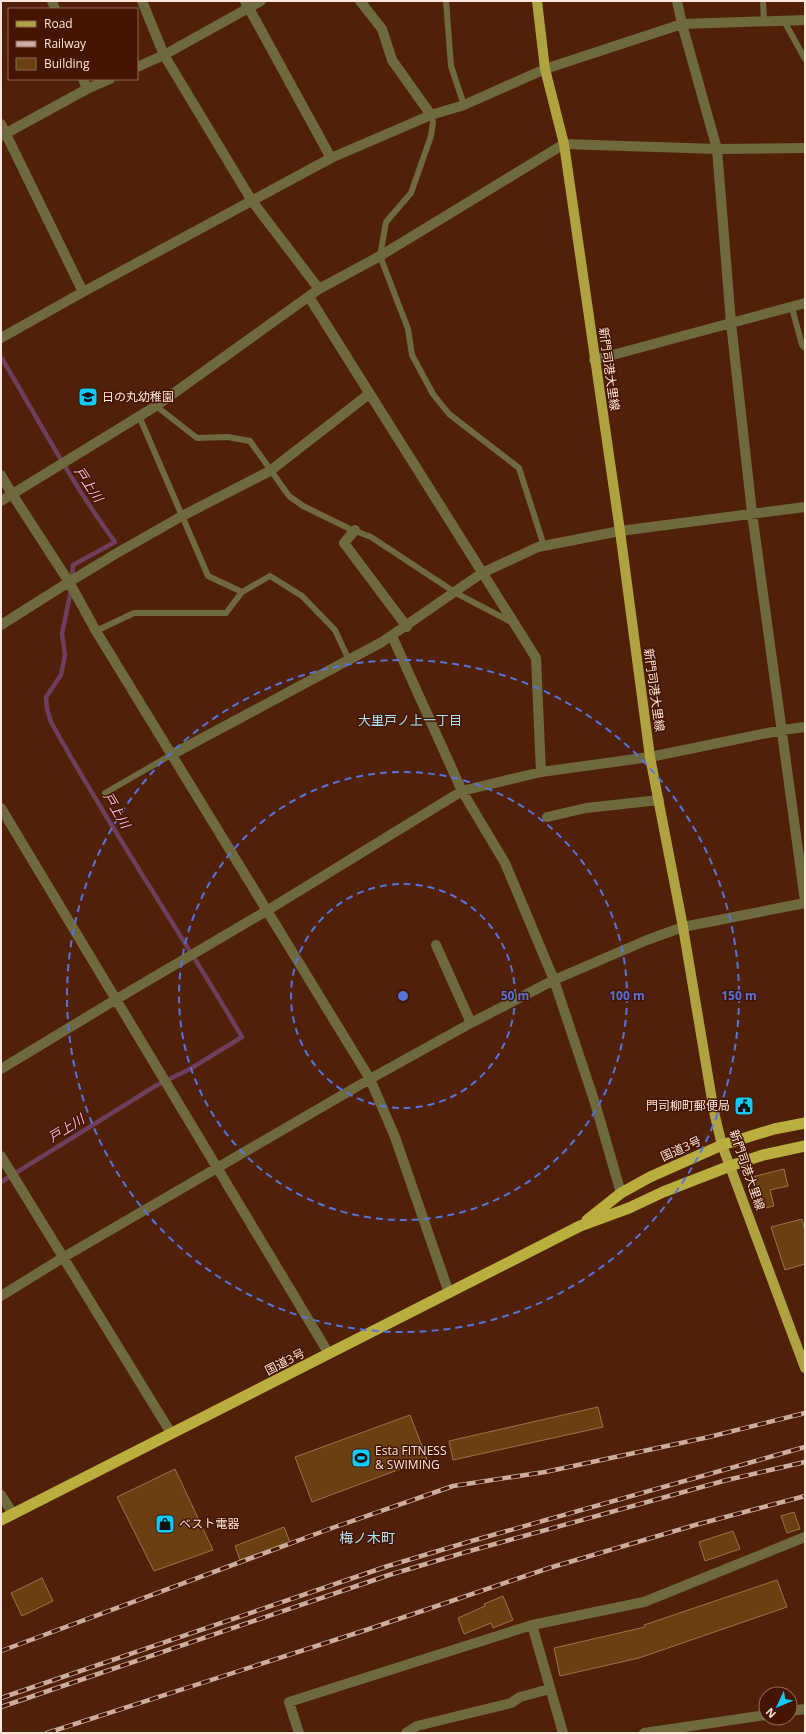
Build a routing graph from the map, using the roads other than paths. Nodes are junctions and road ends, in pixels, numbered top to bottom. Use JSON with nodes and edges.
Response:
{"nodes":[{"id":1,"x":142,"y":1,"type":"edge"},
{"id":2,"x":261,"y":1,"type":"edge"},
{"id":3,"x":360,"y":1,"type":"edge"},
{"id":4,"x":446,"y":1,"type":"edge"},
{"id":5,"x":537,"y":1,"type":"edge"},
{"id":6,"x":677,"y":1,"type":"edge"},
{"id":7,"x":763,"y":1,"type":"edge"},
{"id":8,"x":246,"y":5,"type":"edge"},
{"id":9,"x":805,"y":20,"type":"edge"},
{"id":10,"x":764,"y":21,"type":"junction"},
{"id":11,"x":784,"y":21,"type":"junction"},
{"id":12,"x":682,"y":24,"type":"junction"},
{"id":13,"x":164,"y":56,"type":"junction"},
{"id":14,"x":805,"y":59,"type":"edge"},
{"id":15,"x":138,"y":67,"type":"edge"},
{"id":16,"x":545,"y":69,"type":"junction"},
{"id":17,"x":83,"y":80,"type":"edge"},
{"id":18,"x":108,"y":80,"type":"edge"},
{"id":19,"x":87,"y":89,"type":"junction"},
{"id":20,"x":464,"y":105,"type":"junction"},
{"id":21,"x":431,"y":114,"type":"junction"},
{"id":22,"x":2,"y":131,"type":"edge"},
{"id":23,"x":564,"y":144,"type":"junction"},
{"id":24,"x":805,"y":148,"type":"edge"},
{"id":25,"x":717,"y":149,"type":"junction"},
{"id":26,"x":330,"y":158,"type":"junction"},
{"id":27,"x":252,"y":201,"type":"junction"},
{"id":28,"x":380,"y":256,"type":"junction"},
{"id":29,"x":319,"y":289,"type":"junction"},
{"id":30,"x":83,"y":292,"type":"junction"},
{"id":31,"x":309,"y":297,"type":"junction"},
{"id":32,"x":805,"y":303,"type":"edge"},
{"id":33,"x":792,"y":308,"type":"junction"},
{"id":34,"x":731,"y":323,"type":"junction"},
{"id":35,"x":1,"y":338,"type":"edge"},
{"id":36,"x":805,"y":348,"type":"edge"},
{"id":37,"x":594,"y":360,"type":"junction"},
{"id":38,"x":369,"y":394,"type":"junction"},
{"id":39,"x":156,"y":406,"type":"junction"},
{"id":40,"x":139,"y":416,"type":"junction"},
{"id":41,"x":270,"y":471,"type":"junction"},
{"id":42,"x":1,"y":475,"type":"edge"},
{"id":43,"x":12,"y":494,"type":"junction"},
{"id":44,"x":1,"y":501,"type":"edge"},
{"id":45,"x":805,"y":507,"type":"edge"},
{"id":46,"x":752,"y":513,"type":"junction"},
{"id":47,"x":182,"y":516,"type":"junction"},
{"id":48,"x":355,"y":530,"type":"junction"},
{"id":49,"x":620,"y":531,"type":"junction"},
{"id":50,"x":544,"y":546,"type":"junction"},
{"id":51,"x":482,"y":573,"type":"junction"},
{"id":52,"x":69,"y":582,"type":"junction"},
{"id":53,"x":242,"y":592,"type":"junction"},
{"id":54,"x":456,"y":593,"type":"junction"},
{"id":55,"x":516,"y":624,"type":"junction"},
{"id":56,"x":1,"y":625,"type":"edge"},
{"id":57,"x":406,"y":627,"type":"junction"},
{"id":58,"x":96,"y":631,"type":"junction"},
{"id":59,"x":392,"y":636,"type":"junction"},
{"id":60,"x":349,"y":660,"type":"junction"},
{"id":61,"x":805,"y":727,"type":"edge"},
{"id":62,"x":782,"y":730,"type":"junction"},
{"id":63,"x":171,"y":754,"type":"junction"},
{"id":64,"x":650,"y":757,"type":"junction"},
{"id":65,"x":541,"y":772,"type":"junction"},
{"id":66,"x":462,"y":791,"type":"junction"},
{"id":67,"x":105,"y":793,"type":"dead end"},
{"id":68,"x":659,"y":800,"type":"junction"},
{"id":69,"x":1,"y":808,"type":"edge"},
{"id":70,"x":547,"y":817,"type":"dead end"},
{"id":71,"x":805,"y":902,"type":"edge"},
{"id":72,"x":268,"y":910,"type":"junction"},
{"id":73,"x":683,"y":927,"type":"junction"},
{"id":74,"x":436,"y":945,"type":"dead end"},
{"id":75,"x":554,"y":980,"type":"junction"},
{"id":76,"x":115,"y":1000,"type":"junction"},
{"id":77,"x":471,"y":1023,"type":"junction"},
{"id":78,"x":1,"y":1070,"type":"edge"},
{"id":79,"x":370,"y":1079,"type":"junction"},
{"id":80,"x":805,"y":1123,"type":"edge"},
{"id":81,"x":722,"y":1145,"type":"junction"},
{"id":82,"x":805,"y":1146,"type":"edge"},
{"id":83,"x":1,"y":1156,"type":"edge"},
{"id":84,"x":730,"y":1166,"type":"junction"},
{"id":85,"x":217,"y":1168,"type":"junction"},
{"id":86,"x":621,"y":1193,"type":"junction"},
{"id":87,"x":580,"y":1226,"type":"junction"},
{"id":88,"x":64,"y":1257,"type":"junction"},
{"id":89,"x":449,"y":1293,"type":"junction"},
{"id":90,"x":1,"y":1296,"type":"edge"},
{"id":91,"x":329,"y":1354,"type":"junction"},
{"id":92,"x":805,"y":1368,"type":"edge"},
{"id":93,"x":171,"y":1433,"type":"junction"},
{"id":94,"x":1,"y":1495,"type":"edge"},
{"id":95,"x":13,"y":1514,"type":"junction"},
{"id":96,"x":1,"y":1520,"type":"edge"},
{"id":97,"x":805,"y":1537,"type":"edge"},
{"id":98,"x":532,"y":1625,"type":"junction"},
{"id":99,"x":550,"y":1689,"type":"junction"},
{"id":100,"x":758,"y":1716,"type":"edge"},
{"id":101,"x":679,"y":1731,"type":"edge"},
{"id":102,"x":299,"y":1733,"type":"edge"},
{"id":103,"x":406,"y":1733,"type":"edge"},
{"id":104,"x":562,"y":1733,"type":"edge"},
{"id":105,"x":644,"y":1733,"type":"edge"}],
"edges":[{"from":1,"to":13,"type":"street"},
{"from":2,"to":8,"type":"street"},
{"from":3,"to":21,"type":"street"},
{"from":4,"to":20,"type":"lane"},
{"from":5,"to":16,"type":"main road","name":"新門司港大里線"},
{"from":6,"to":12,"type":"street"},
{"from":7,"to":10,"type":"lane"},
{"from":8,"to":13,"type":"street"},
{"from":8,"to":26,"type":"street"},
{"from":9,"to":11,"type":"street"},
{"from":10,"to":11,"type":"street"},
{"from":10,"to":12,"type":"street"},
{"from":11,"to":14,"type":"lane"},
{"from":12,"to":16,"type":"street"},
{"from":12,"to":25,"type":"street"},
{"from":13,"to":15,"type":"street"},
{"from":13,"to":27,"type":"street"},
{"from":16,"to":20,"type":"street"},
{"from":16,"to":23,"type":"main road","name":"新門司港大里線"},
{"from":17,"to":19,"type":"street"},
{"from":18,"to":19,"type":"street"},
{"from":19,"to":22,"type":"street"},
{"from":20,"to":21,"type":"street"},
{"from":21,"to":26,"type":"street"},
{"from":21,"to":28,"type":"lane"},
{"from":22,"to":30,"type":"street"},
{"from":23,"to":25,"type":"street"},
{"from":23,"to":28,"type":"street"},
{"from":23,"to":37,"type":"main road","name":"新門司港大里線"},
{"from":24,"to":25,"type":"street"},
{"from":25,"to":34,"type":"street"},
{"from":26,"to":27,"type":"street"},
{"from":27,"to":29,"type":"street"},
{"from":27,"to":30,"type":"street"},
{"from":28,"to":29,"type":"street"},
{"from":28,"to":50,"type":"lane"},
{"from":29,"to":31,"type":"street"},
{"from":30,"to":35,"type":"street"},
{"from":31,"to":38,"type":"street"},
{"from":31,"to":39,"type":"street"},
{"from":32,"to":33,"type":"street"},
{"from":33,"to":34,"type":"street"},
{"from":33,"to":36,"type":"lane"},
{"from":34,"to":37,"type":"street"},
{"from":34,"to":46,"type":"street"},
{"from":37,"to":49,"type":"main road","name":"新門司港大里線"},
{"from":38,"to":41,"type":"street"},
{"from":38,"to":51,"type":"street"},
{"from":39,"to":40,"type":"street"},
{"from":39,"to":41,"type":"lane"},
{"from":40,"to":43,"type":"street"},
{"from":40,"to":47,"type":"lane"},
{"from":41,"to":47,"type":"street"},
{"from":41,"to":48,"type":"lane"},
{"from":42,"to":43,"type":"street"},
{"from":43,"to":44,"type":"street"},
{"from":43,"to":52,"type":"street"},
{"from":45,"to":46,"type":"street"},
{"from":46,"to":49,"type":"street"},
{"from":46,"to":62,"type":"street"},
{"from":47,"to":52,"type":"street"},
{"from":47,"to":53,"type":"lane"},
{"from":48,"to":54,"type":"lane"},
{"from":48,"to":57,"type":"street"},
{"from":49,"to":50,"type":"street"},
{"from":49,"to":64,"type":"main road","name":"新門司港大里線"},
{"from":50,"to":51,"type":"street"},
{"from":51,"to":54,"type":"street"},
{"from":51,"to":55,"type":"street"},
{"from":52,"to":56,"type":"street"},
{"from":52,"to":58,"type":"street"},
{"from":53,"to":58,"type":"lane"},
{"from":53,"to":60,"type":"lane"},
{"from":54,"to":55,"type":"lane"},
{"from":54,"to":57,"type":"street"},
{"from":55,"to":65,"type":"street"},
{"from":57,"to":59,"type":"street"},
{"from":58,"to":63,"type":"street"},
{"from":59,"to":60,"type":"street"},
{"from":59,"to":66,"type":"street"},
{"from":60,"to":63,"type":"street"},
{"from":61,"to":62,"type":"street"},
{"from":62,"to":64,"type":"street"},
{"from":62,"to":71,"type":"street"},
{"from":63,"to":67,"type":"lane"},
{"from":63,"to":72,"type":"street"},
{"from":64,"to":65,"type":"street"},
{"from":64,"to":68,"type":"main road","name":"新門司港大里線"},
{"from":65,"to":66,"type":"street"},
{"from":66,"to":72,"type":"street"},
{"from":66,"to":75,"type":"street"},
{"from":68,"to":70,"type":"street"},
{"from":68,"to":73,"type":"main road","name":"新門司港大里線"},
{"from":69,"to":76,"type":"street"},
{"from":71,"to":73,"type":"street"},
{"from":72,"to":76,"type":"street"},
{"from":72,"to":79,"type":"street"},
{"from":73,"to":75,"type":"street"},
{"from":73,"to":81,"type":"main road","name":"新門司港大里線"},
{"from":74,"to":77,"type":"street"},
{"from":75,"to":77,"type":"street"},
{"from":75,"to":86,"type":"street"},
{"from":76,"to":78,"type":"street"},
{"from":76,"to":85,"type":"street"},
{"from":77,"to":79,"type":"street"},
{"from":79,"to":85,"type":"street"},
{"from":79,"to":89,"type":"street"},
{"from":80,"to":81,"type":"highway","name":"国道3号"},
{"from":81,"to":84,"type":"main road","name":"新門司港大里線"},
{"from":81,"to":86,"type":"highway","name":"国道3号"},
{"from":82,"to":84,"type":"highway","name":"国道3号"},
{"from":83,"to":88,"type":"street"},
{"from":84,"to":87,"type":"highway","name":"国道3号"},
{"from":84,"to":92,"type":"main road","name":"新門司港大里線"},
{"from":85,"to":88,"type":"street"},
{"from":85,"to":91,"type":"street"},
{"from":86,"to":87,"type":"highway","name":"国道3号"},
{"from":87,"to":89,"type":"highway","name":"国道3号"},
{"from":88,"to":90,"type":"street"},
{"from":88,"to":93,"type":"street"},
{"from":89,"to":91,"type":"highway","name":"国道3号"},
{"from":91,"to":93,"type":"highway","name":"国道3号"},
{"from":93,"to":95,"type":"highway","name":"国道3号"},
{"from":94,"to":95,"type":"street"},
{"from":95,"to":96,"type":"highway","name":"国道3号"},
{"from":97,"to":98,"type":"street"},
{"from":98,"to":99,"type":"street"},
{"from":98,"to":102,"type":"street"},
{"from":99,"to":103,"type":"street"},
{"from":99,"to":104,"type":"street"},
{"from":100,"to":101,"type":"street"},
{"from":101,"to":105,"type":"street"}]}
